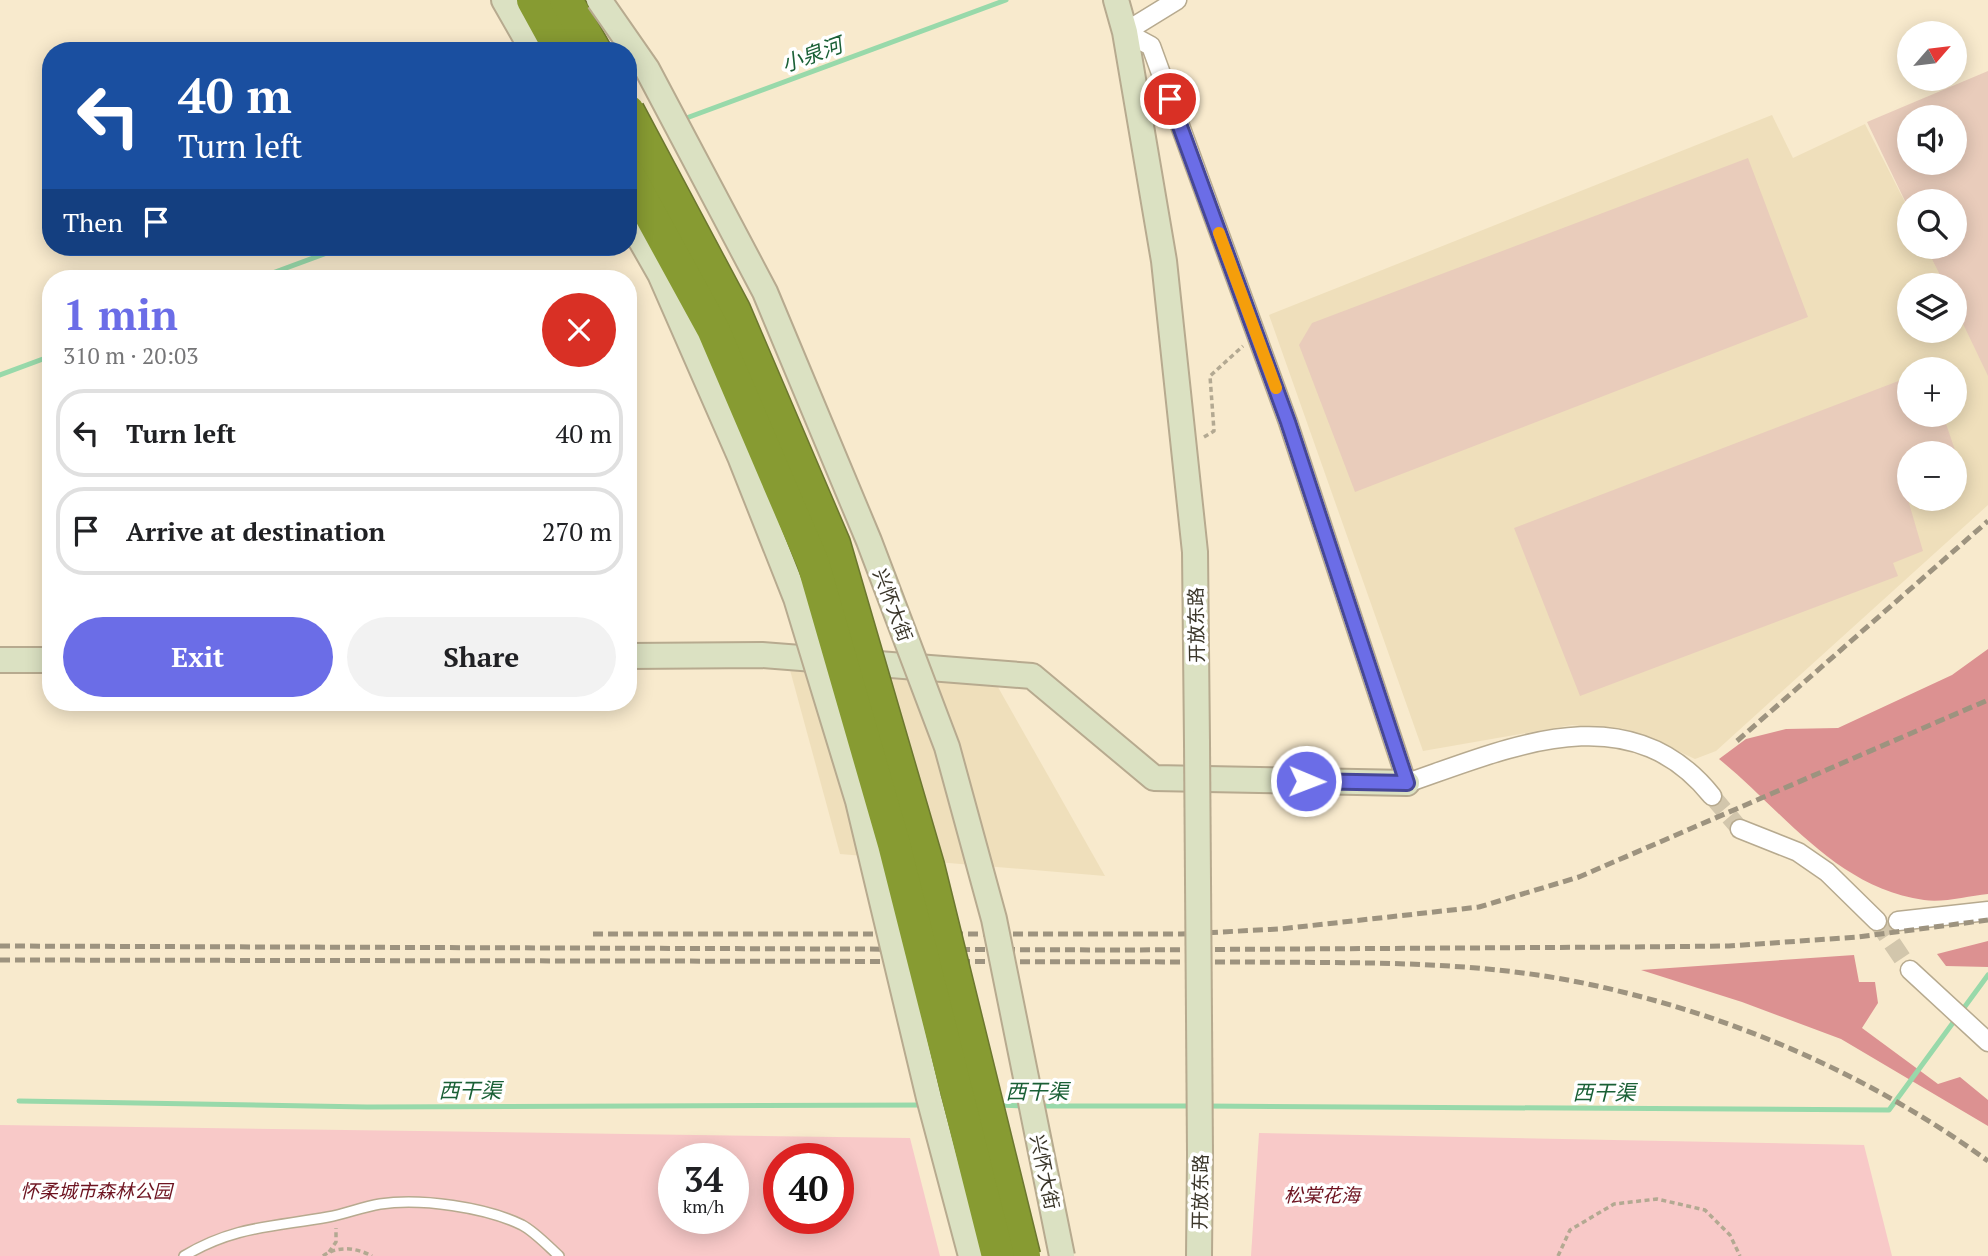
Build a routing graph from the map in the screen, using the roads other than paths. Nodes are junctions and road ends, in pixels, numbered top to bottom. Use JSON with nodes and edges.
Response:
{"nodes":[{"id":1,"x":504,"y":0,"type":"edge"},
{"id":2,"x":533,"y":0,"type":"edge"},
{"id":3,"x":566,"y":0,"type":"edge"},
{"id":4,"x":600,"y":0,"type":"edge"},
{"id":5,"x":1177,"y":0,"type":"edge"},
{"id":6,"x":1117,"y":4,"type":"edge"},
{"id":7,"x":1125,"y":32,"type":"junction"},
{"id":8,"x":528,"y":42,"type":"edge"},
{"id":9,"x":556,"y":42,"type":"edge"},
{"id":10,"x":590,"y":42,"type":"edge"},
{"id":11,"x":629,"y":42,"type":"edge"},
{"id":12,"x":637,"y":54,"type":"edge"},
{"id":13,"x":637,"y":128,"type":"edge"},
{"id":14,"x":637,"y":190,"type":"edge"},
{"id":15,"x":637,"y":234,"type":"edge"},
{"id":16,"x":637,"y":656,"type":"edge"},
{"id":17,"x":0,"y":660,"type":"edge"},
{"id":18,"x":42,"y":660,"type":"edge"},
{"id":19,"x":1407,"y":783,"type":"junction"},
{"id":20,"x":1712,"y":796,"type":"tunnel mouth"},
{"id":21,"x":1740,"y":829,"type":"tunnel mouth"},
{"id":22,"x":1988,"y":911,"type":"edge"},
{"id":23,"x":1877,"y":921,"type":"tunnel mouth"},
{"id":24,"x":1898,"y":921,"type":"dead end"},
{"id":25,"x":1910,"y":970,"type":"tunnel mouth"},
{"id":26,"x":1988,"y":1042,"type":"edge"},
{"id":27,"x":184,"y":1256,"type":"edge"},
{"id":28,"x":559,"y":1256,"type":"edge"},
{"id":29,"x":971,"y":1256,"type":"edge"},
{"id":30,"x":998,"y":1256,"type":"edge"},
{"id":31,"x":1024,"y":1256,"type":"edge"},
{"id":32,"x":1062,"y":1256,"type":"edge"},
{"id":33,"x":1199,"y":1256,"type":"edge"}],
"edges":[{"from":1,"to":8,"type":"main road"},
{"from":2,"to":9,"type":"highway"},
{"from":3,"to":10,"type":"highway"},
{"from":4,"to":11,"type":"main road","name":"兴怀大街","bridge":true},
{"from":5,"to":7,"type":"street"},
{"from":6,"to":7,"type":"main road","name":"开放东路"},
{"from":7,"to":19,"type":"street"},
{"from":7,"to":33,"type":"main road","name":"开放东路","bridge":true},
{"from":12,"to":32,"type":"main road","name":"兴怀大街","bridge":true},
{"from":13,"to":31,"type":"highway","bridge":true},
{"from":14,"to":30,"type":"highway","bridge":true},
{"from":15,"to":29,"type":"main road","bridge":true},
{"from":16,"to":19,"type":"main road"},
{"from":17,"to":18,"type":"main road"},
{"from":19,"to":20,"type":"street"},
{"from":21,"to":23,"type":"street"},
{"from":22,"to":24,"type":"street"},
{"from":25,"to":26,"type":"street"},
{"from":27,"to":28,"type":"lane"}]}
